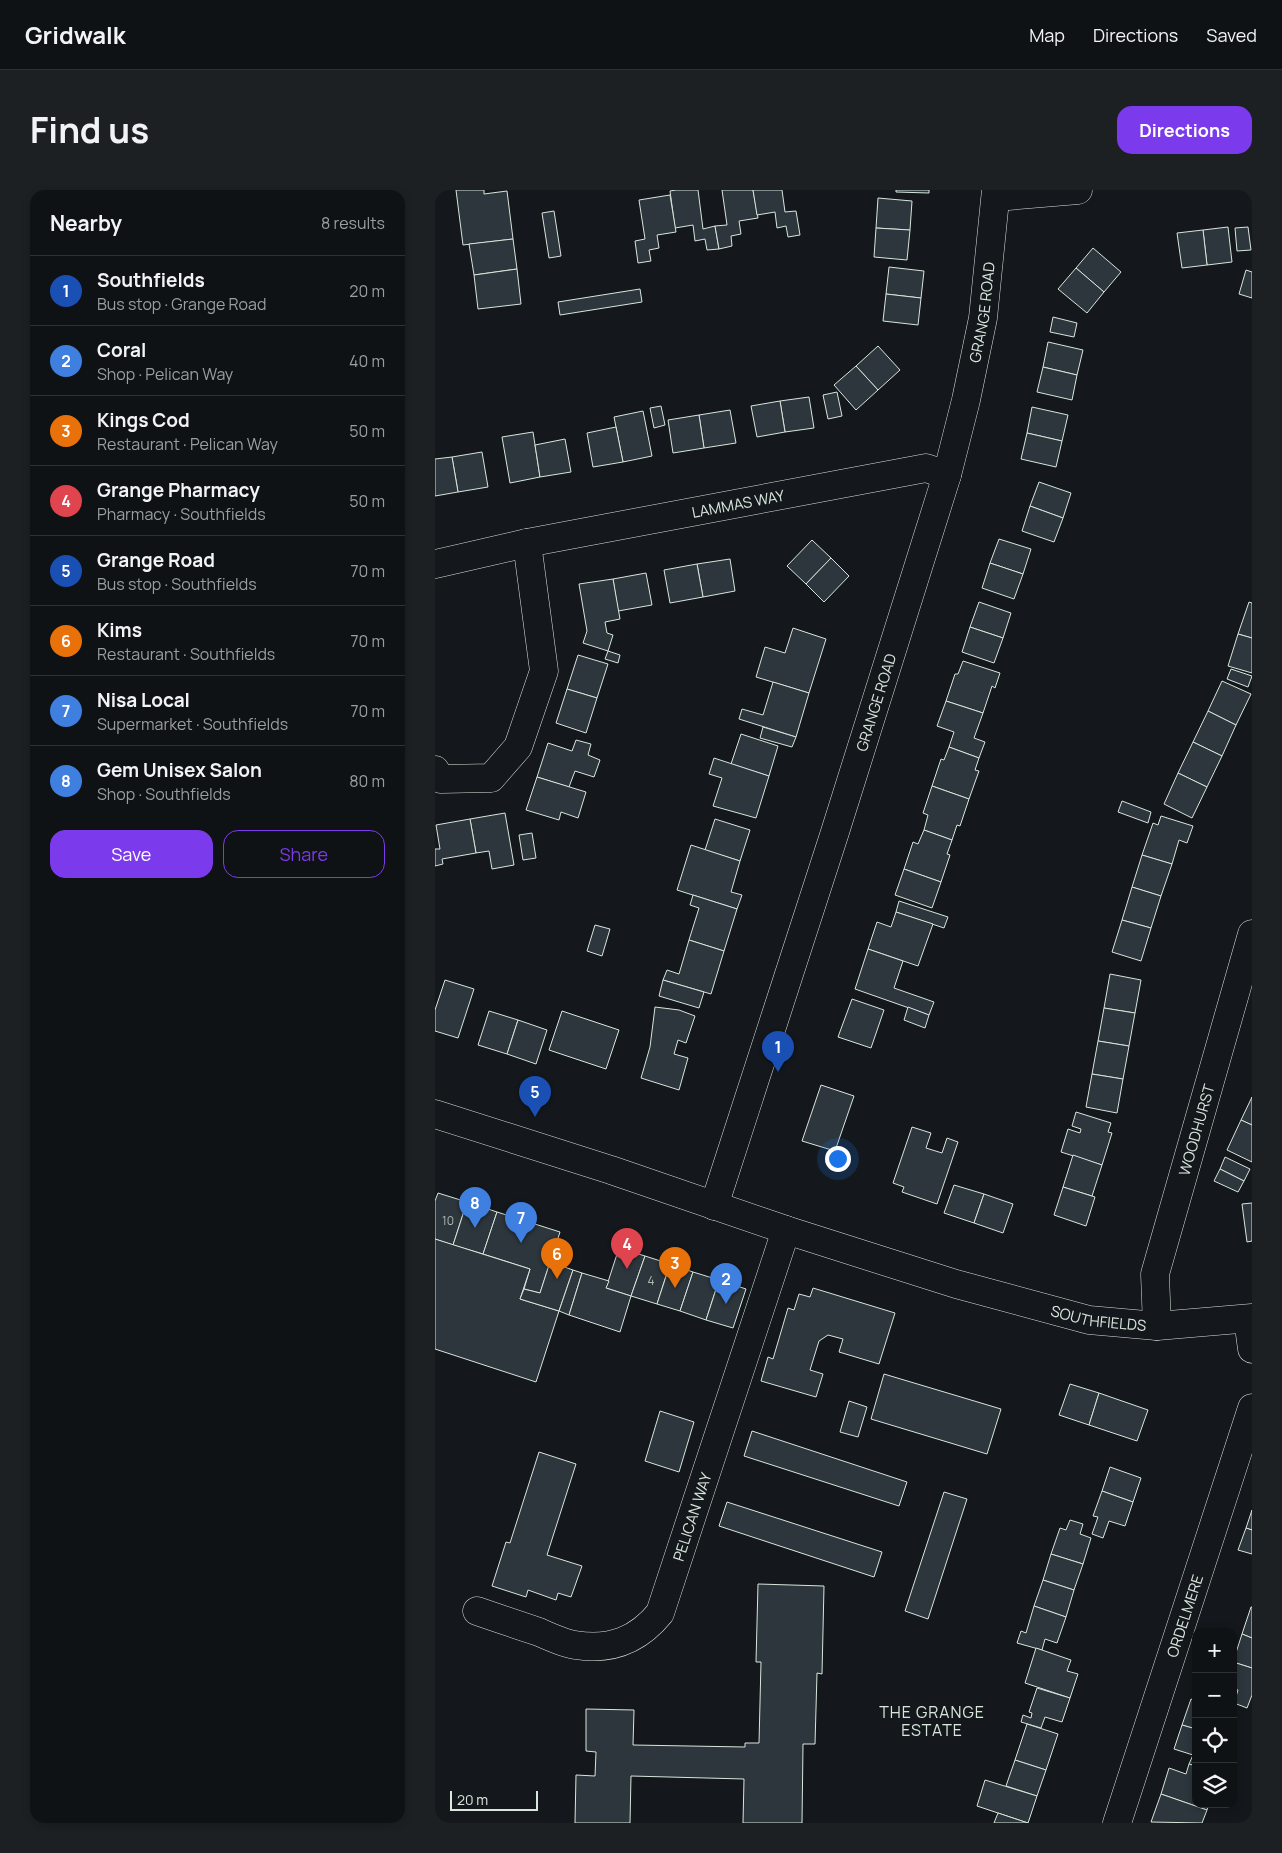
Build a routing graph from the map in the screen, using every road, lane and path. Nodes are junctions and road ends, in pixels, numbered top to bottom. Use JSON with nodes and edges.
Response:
{"nodes":[{"id":1,"x":1077,"y":190,"type":"edge"},
{"id":2,"x":996,"y":194,"type":"edge"},
{"id":3,"x":947,"y":475,"type":"junction"},
{"id":4,"x":527,"y":542,"type":"junction"},
{"id":5,"x":435,"y":564,"type":"edge"},
{"id":6,"x":435,"y":770,"type":"edge"},
{"id":7,"x":1252,"y":934,"type":"edge"},
{"id":8,"x":435,"y":1114,"type":"edge"},
{"id":9,"x":714,"y":1206,"type":"junction"},
{"id":10,"x":786,"y":1230,"type":"junction"},
{"id":11,"x":1250,"y":1319,"type":"edge"},
{"id":12,"x":1157,"y":1326,"type":"junction"},
{"id":13,"x":1252,"y":1349,"type":"edge"},
{"id":14,"x":1252,"y":1408,"type":"edge"},
{"id":15,"x":477,"y":1610,"type":"dead end"},
{"id":16,"x":1117,"y":1823,"type":"edge"}],
"edges":[{"from":1,"to":2,"type":"street"},
{"from":2,"to":3,"type":"street","name":"GRANGE ROAD"},
{"from":3,"to":4,"type":"street","name":"LAMMAS WAY"},
{"from":3,"to":9,"type":"street","name":"GRANGE ROAD"},
{"from":4,"to":5,"type":"street","name":"LAMMAS WAY"},
{"from":4,"to":6,"type":"street"},
{"from":7,"to":12,"type":"street","name":"WOODHURST"},
{"from":8,"to":9,"type":"street","name":"SOUTHFIELDS"},
{"from":9,"to":10,"type":"street","name":"SOUTHFIELDS"},
{"from":10,"to":12,"type":"street","name":"SOUTHFIELDS"},
{"from":10,"to":15,"type":"street","name":"PELICAN WAY"},
{"from":11,"to":12,"type":"street","name":"SOUTHFIELDS"},
{"from":11,"to":13,"type":"street"},
{"from":14,"to":16,"type":"street","name":"ORDELMERE"}]}
